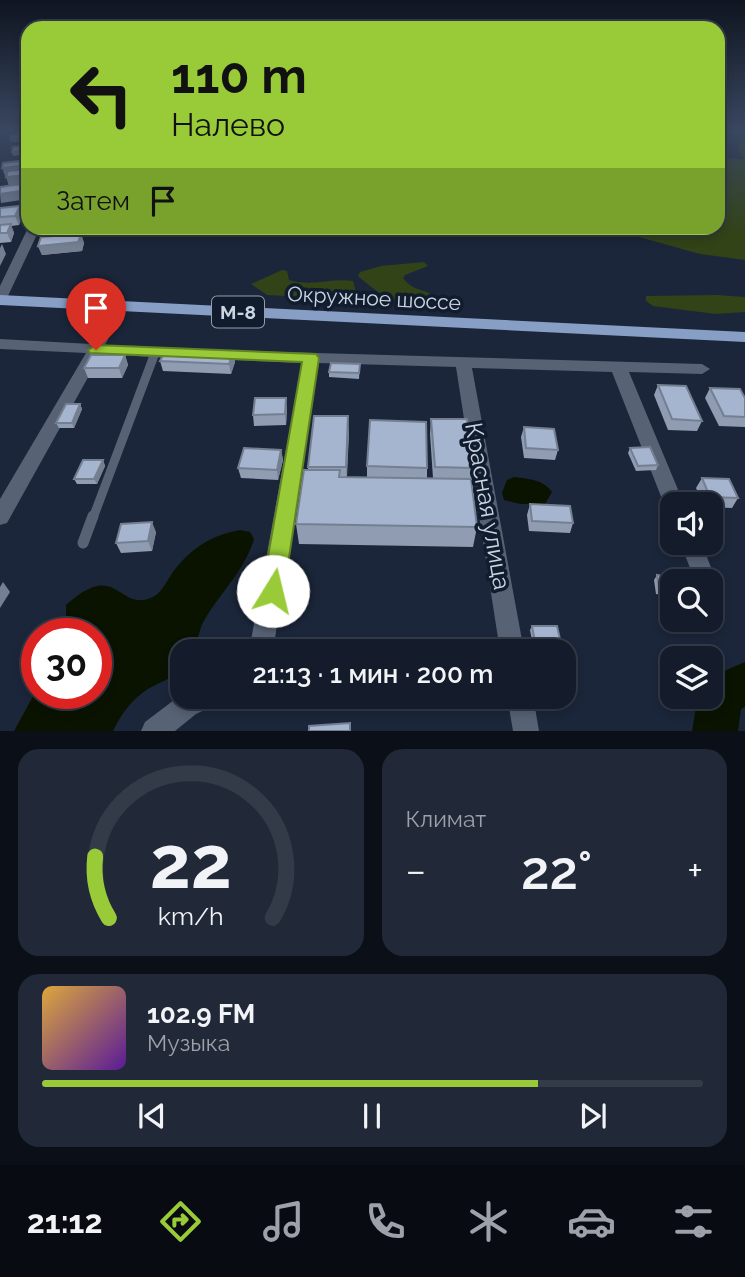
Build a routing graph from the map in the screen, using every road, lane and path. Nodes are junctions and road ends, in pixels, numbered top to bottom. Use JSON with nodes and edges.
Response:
{"nodes":[{"id":1,"x":31,"y":235,"type":"edge"},
{"id":2,"x":0,"y":299,"type":"edge"},
{"id":3,"x":118,"y":306,"type":"junction"},
{"id":4,"x":745,"y":337,"type":"edge"},
{"id":5,"x":0,"y":344,"type":"edge"},
{"id":6,"x":96,"y":350,"type":"junction"},
{"id":7,"x":156,"y":353,"type":"junction"},
{"id":8,"x":311,"y":358,"type":"junction"},
{"id":9,"x":463,"y":361,"type":"junction"},
{"id":10,"x":619,"y":368,"type":"junction"},
{"id":11,"x":702,"y":369,"type":"dead end"},
{"id":12,"x":669,"y":492,"type":"edge"},
{"id":13,"x":0,"y":517,"type":"edge"},
{"id":14,"x":83,"y":543,"type":"dead end"},
{"id":15,"x":264,"y":639,"type":"edge"},
{"id":16,"x":510,"y":639,"type":"edge"},
{"id":17,"x":182,"y":709,"type":"edge"},
{"id":18,"x":522,"y":709,"type":"edge"},
{"id":19,"x":154,"y":731,"type":"edge"},
{"id":20,"x":526,"y":731,"type":"edge"}],
"edges":[{"from":1,"to":2,"type":"street"},
{"from":2,"to":3,"type":"main road","name":"Окружное шоссе","number":"М-8"},
{"from":3,"to":4,"type":"main road","name":"Окружное шоссе","number":"М-8"},
{"from":3,"to":6,"type":"street"},
{"from":5,"to":6,"type":"street"},
{"from":6,"to":7,"type":"street"},
{"from":6,"to":13,"type":"street"},
{"from":7,"to":8,"type":"street"},
{"from":7,"to":14,"type":"lane"},
{"from":8,"to":9,"type":"street"},
{"from":8,"to":15,"type":"street"},
{"from":9,"to":10,"type":"street"},
{"from":9,"to":16,"type":"street","name":"Красная улица"},
{"from":10,"to":11,"type":"street"},
{"from":10,"to":12,"type":"street"},
{"from":17,"to":19,"type":"street"},
{"from":18,"to":20,"type":"street"}]}
